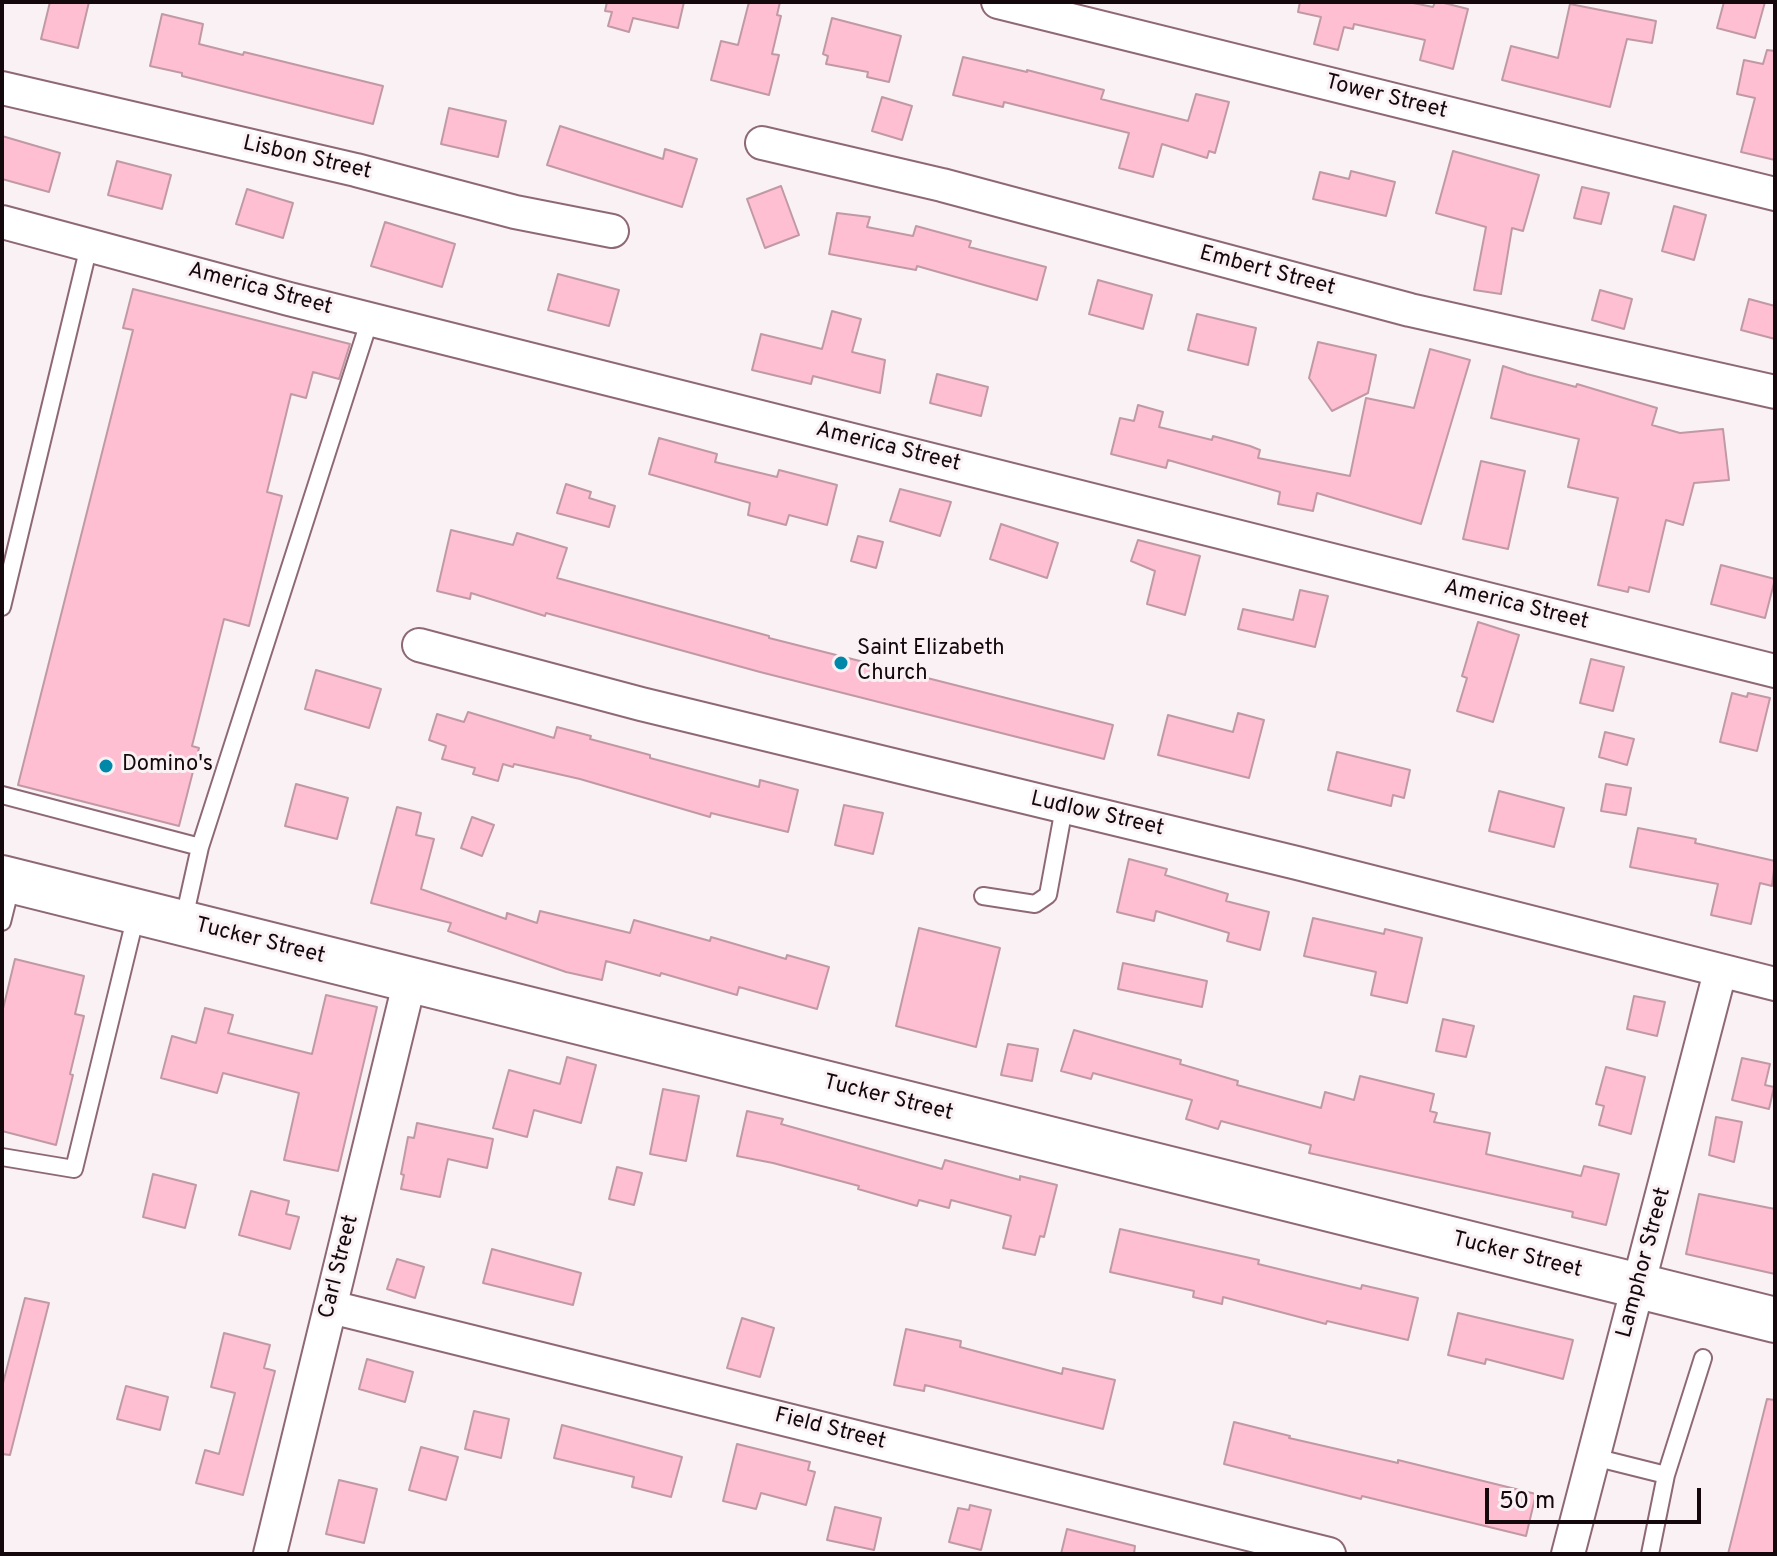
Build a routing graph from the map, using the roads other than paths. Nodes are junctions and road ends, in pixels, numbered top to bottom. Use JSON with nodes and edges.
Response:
{"nodes":[{"id":1,"x":998,"y":2,"type":"edge"},
{"id":2,"x":2,"y":88,"type":"edge"},
{"id":3,"x":762,"y":143,"type":"dead end"},
{"id":4,"x":1775,"y":194,"type":"edge"},
{"id":5,"x":2,"y":222,"type":"edge"},
{"id":6,"x":612,"y":231,"type":"dead end"},
{"id":7,"x":89,"y":246,"type":"junction"},
{"id":8,"x":370,"y":319,"type":"junction"},
{"id":9,"x":1775,"y":392,"type":"edge"},
{"id":10,"x":2,"y":532,"type":"edge"},
{"id":11,"x":19,"y":536,"type":"junction"},
{"id":12,"x":2,"y":607,"type":"edge"},
{"id":13,"x":419,"y":645,"type":"dead end"},
{"id":14,"x":1775,"y":671,"type":"edge"},
{"id":15,"x":2,"y":795,"type":"edge"},
{"id":16,"x":1064,"y":808,"type":"junction"},
{"id":17,"x":200,"y":847,"type":"junction"},
{"id":18,"x":7,"y":879,"type":"edge"},
{"id":19,"x":983,"y":896,"type":"dead end"},
{"id":20,"x":136,"y":911,"type":"junction"},
{"id":21,"x":2,"y":922,"type":"edge"},
{"id":22,"x":183,"y":923,"type":"junction"},
{"id":23,"x":1720,"y":972,"type":"junction"},
{"id":24,"x":410,"y":980,"type":"junction"},
{"id":25,"x":1775,"y":984,"type":"edge"},
{"id":26,"x":2,"y":1157,"type":"edge"},
{"id":27,"x":1640,"y":1286,"type":"junction"},
{"id":28,"x":331,"y":1307,"type":"junction"},
{"id":29,"x":1775,"y":1320,"type":"edge"},
{"id":30,"x":1703,"y":1358,"type":"dead end"},
{"id":31,"x":1594,"y":1457,"type":"junction"},
{"id":32,"x":1666,"y":1475,"type":"junction"},
{"id":33,"x":270,"y":1554,"type":"edge"},
{"id":34,"x":1329,"y":1554,"type":"edge"},
{"id":35,"x":1568,"y":1554,"type":"edge"},
{"id":36,"x":1650,"y":1554,"type":"edge"}],
"edges":[{"from":1,"to":4,"type":"street","name":"Tower Street"},
{"from":2,"to":6,"type":"street","name":"Lisbon Street"},
{"from":3,"to":9,"type":"street","name":"Embert Street"},
{"from":5,"to":7,"type":"street","name":"America Street"},
{"from":7,"to":8,"type":"street","name":"America Street"},
{"from":7,"to":11,"type":"lane"},
{"from":8,"to":14,"type":"street","name":"America Street"},
{"from":8,"to":17,"type":"lane"},
{"from":10,"to":11,"type":"lane"},
{"from":11,"to":12,"type":"lane"},
{"from":13,"to":16,"type":"street","name":"Ludlow Street"},
{"from":15,"to":17,"type":"lane"},
{"from":16,"to":19,"type":"lane"},
{"from":16,"to":23,"type":"street","name":"Ludlow Street"},
{"from":17,"to":22,"type":"lane"},
{"from":18,"to":20,"type":"street","name":"Tucker Street"},
{"from":18,"to":21,"type":"lane"},
{"from":20,"to":22,"type":"street","name":"Tucker Street"},
{"from":20,"to":26,"type":"lane"},
{"from":22,"to":24,"type":"street","name":"Tucker Street"},
{"from":23,"to":25,"type":"street","name":"Ludlow Street"},
{"from":23,"to":27,"type":"street","name":"Lamphor Street"},
{"from":24,"to":27,"type":"street","name":"Tucker Street"},
{"from":24,"to":28,"type":"street","name":"Carl Street"},
{"from":27,"to":29,"type":"street","name":"Tucker Street"},
{"from":27,"to":31,"type":"street","name":"Lamphor Street"},
{"from":28,"to":33,"type":"street","name":"Carl Street"},
{"from":28,"to":34,"type":"street","name":"Field Street"},
{"from":30,"to":32,"type":"lane"},
{"from":31,"to":32,"type":"lane"},
{"from":31,"to":35,"type":"street","name":"Lamphor Street"},
{"from":32,"to":36,"type":"lane"}]}
